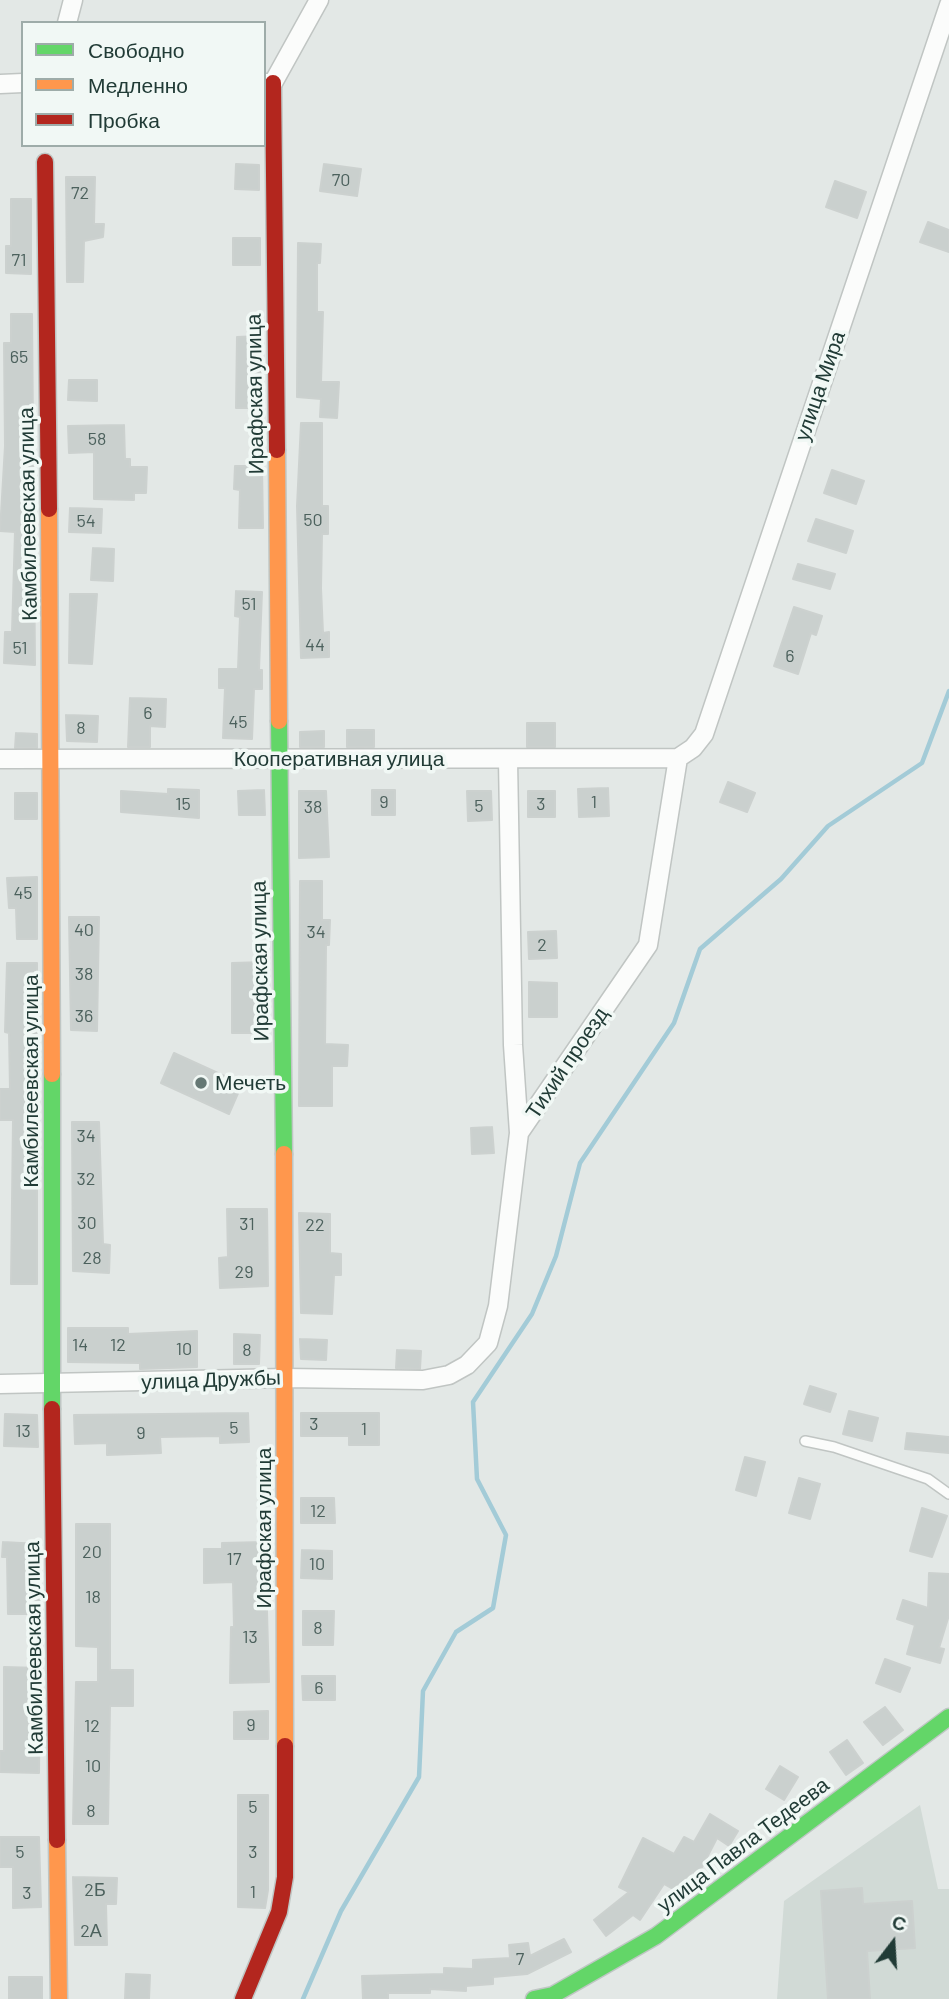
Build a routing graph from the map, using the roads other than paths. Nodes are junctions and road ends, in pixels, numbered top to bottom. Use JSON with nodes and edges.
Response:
{"nodes":[{"id":1,"x":73,"y":0,"type":"edge"},
{"id":2,"x":319,"y":0,"type":"edge"},
{"id":3,"x":949,"y":5,"type":"edge"},
{"id":4,"x":68,"y":21,"type":"edge"},
{"id":5,"x":21,"y":83,"type":"edge"},
{"id":6,"x":269,"y":83,"type":"edge"},
{"id":7,"x":0,"y":84,"type":"edge"},
{"id":8,"x":45,"y":162,"type":"dead end"},
{"id":9,"x":279,"y":757,"type":"junction"},
{"id":10,"x":678,"y":758,"type":"junction"},
{"id":11,"x":0,"y":759,"type":"edge"},
{"id":12,"x":52,"y":759,"type":"junction"},
{"id":13,"x":508,"y":760,"type":"junction"},
{"id":14,"x":519,"y":1133,"type":"junction"},
{"id":15,"x":286,"y":1378,"type":"junction"},
{"id":16,"x":423,"y":1380,"type":"joint"},
{"id":17,"x":0,"y":1384,"type":"edge"},
{"id":18,"x":52,"y":1385,"type":"junction"},
{"id":19,"x":805,"y":1441,"type":"dead end"},
{"id":20,"x":949,"y":1493,"type":"edge"},
{"id":21,"x":947,"y":1714,"type":"edge"},
{"id":22,"x":559,"y":1997,"type":"edge"},
{"id":23,"x":59,"y":1999,"type":"edge"},
{"id":24,"x":243,"y":1999,"type":"edge"},
{"id":25,"x":534,"y":1999,"type":"edge"}],
"edges":[{"from":1,"to":4,"type":"street"},
{"from":2,"to":6,"type":"street"},
{"from":3,"to":10,"type":"street","name":"улица Мира"},
{"from":5,"to":7,"type":"street"},
{"from":6,"to":9,"type":"street","name":"Ирафская улица"},
{"from":8,"to":12,"type":"street","name":"Камбилеевская улица"},
{"from":9,"to":12,"type":"street","name":"Кооперативная улица"},
{"from":9,"to":13,"type":"street","name":"Кооперативная улица"},
{"from":9,"to":15,"type":"street","name":"Ирафская улица"},
{"from":10,"to":13,"type":"street","name":"Кооперативная улица"},
{"from":10,"to":14,"type":"street","name":"Тихий проезд"},
{"from":11,"to":12,"type":"street","name":"Кооперативная улица"},
{"from":12,"to":18,"type":"street","name":"Камбилеевская улица"},
{"from":13,"to":14,"type":"street"},
{"from":14,"to":16,"type":"street","name":"Тихий проезд"},
{"from":15,"to":16,"type":"street","name":"улица Дружбы"},
{"from":15,"to":18,"type":"street","name":"улица Дружбы"},
{"from":15,"to":24,"type":"street","name":"Ирафская улица"},
{"from":17,"to":18,"type":"street","name":"улица Дружбы"},
{"from":18,"to":23,"type":"street","name":"Камбилеевская улица"},
{"from":19,"to":20,"type":"lane"},
{"from":21,"to":22,"type":"street","name":"улица Павла Тедеева"},
{"from":22,"to":25,"type":"street","name":"улица Павла Тедеева"}]}
